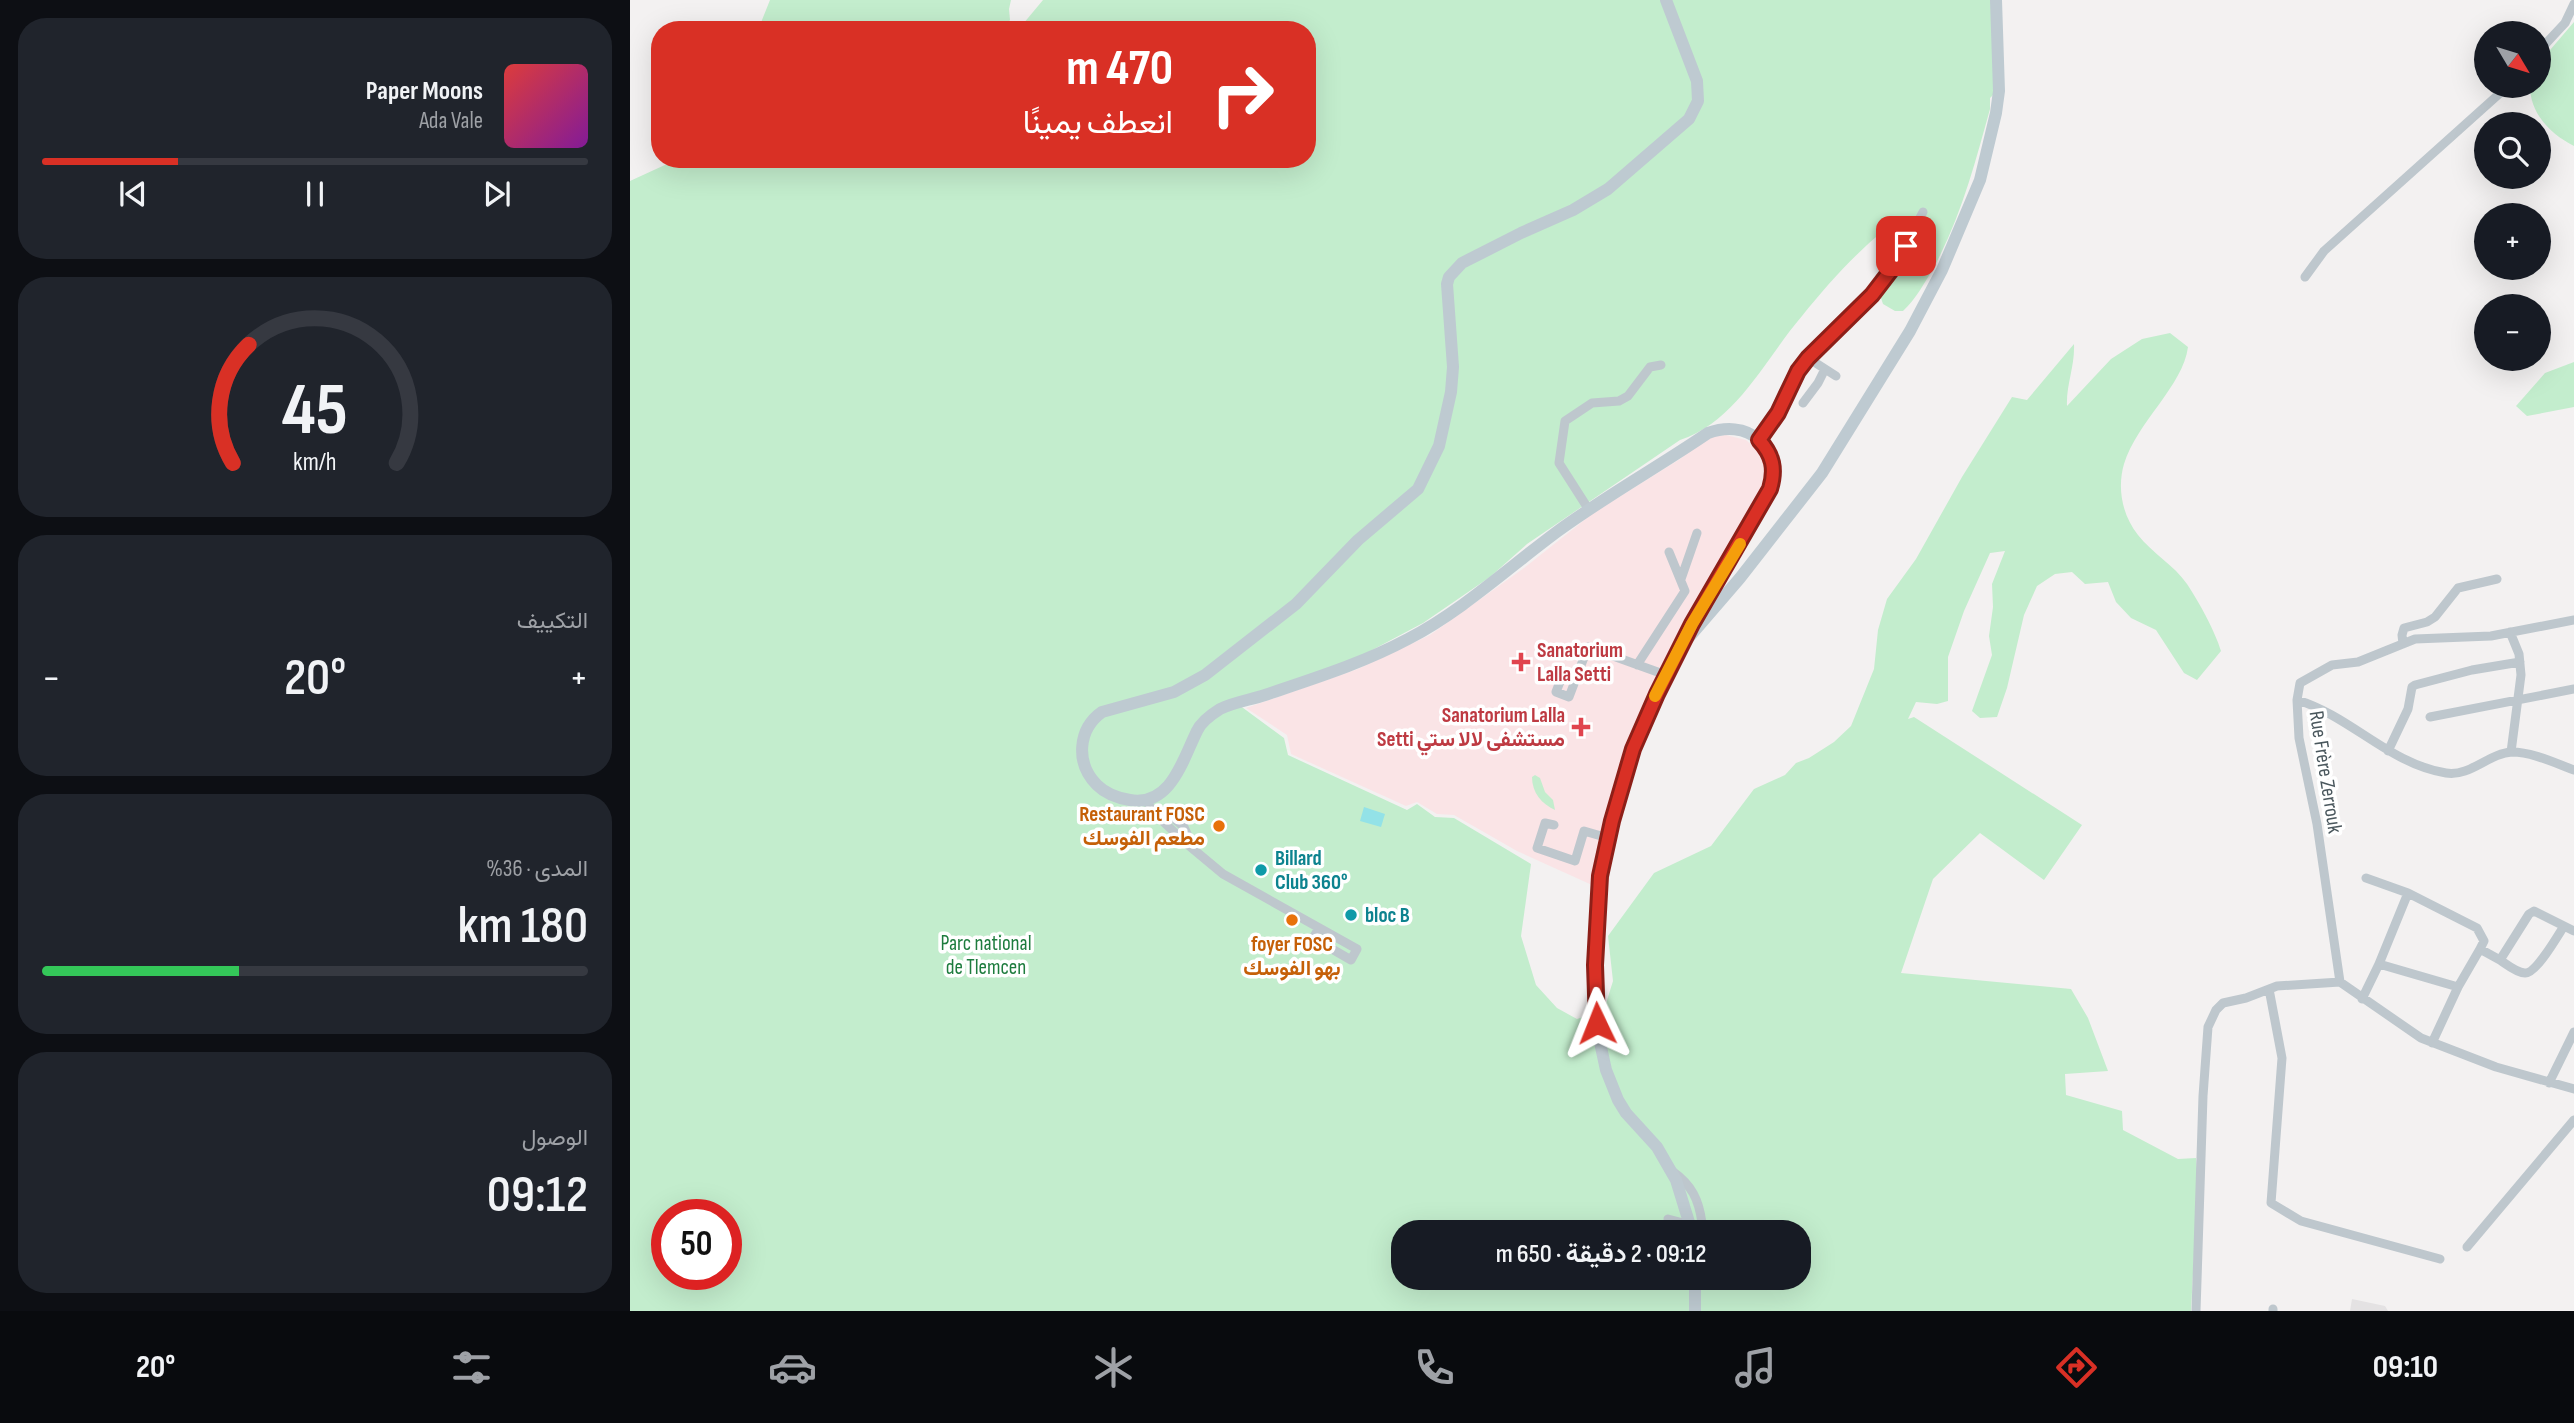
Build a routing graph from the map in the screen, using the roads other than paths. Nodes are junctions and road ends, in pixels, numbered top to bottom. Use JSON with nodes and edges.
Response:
{"nodes":[{"id":1,"x":1666,"y":0,"type":"edge"},
{"id":2,"x":1996,"y":0,"type":"edge"},
{"id":3,"x":2574,"y":4,"type":"edge"},
{"id":4,"x":2552,"y":37,"type":"edge"},
{"id":5,"x":2495,"y":98,"type":"edge"},
{"id":6,"x":1923,"y":212,"type":"dead end"},
{"id":7,"x":2305,"y":277,"type":"dead end"},
{"id":8,"x":1808,"y":358,"type":"junction"},
{"id":9,"x":1661,"y":365,"type":"dead end"},
{"id":10,"x":1825,"y":369,"type":"junction"},
{"id":11,"x":1836,"y":376,"type":"dead end"},
{"id":12,"x":1803,"y":402,"type":"dead end"},
{"id":13,"x":1759,"y":440,"type":"junction"},
{"id":14,"x":1589,"y":510,"type":"junction"},
{"id":15,"x":1697,"y":533,"type":"dead end"},
{"id":16,"x":1670,"y":552,"type":"dead end"},
{"id":17,"x":1681,"y":579,"type":"junction"},
{"id":18,"x":2497,"y":579,"type":"dead end"},
{"id":19,"x":2574,"y":620,"type":"edge"},
{"id":20,"x":2510,"y":632,"type":"junction"},
{"id":21,"x":1684,"y":643,"type":"junction"},
{"id":22,"x":2403,"y":644,"type":"junction"},
{"id":23,"x":2520,"y":662,"type":"junction"},
{"id":24,"x":1637,"y":664,"type":"junction"},
{"id":25,"x":1666,"y":675,"type":"junction"},
{"id":26,"x":1576,"y":678,"type":"dead end"},
{"id":27,"x":2574,"y":689,"type":"edge"},
{"id":28,"x":2519,"y":700,"type":"junction"},
{"id":29,"x":2297,"y":701,"type":"junction"},
{"id":30,"x":2430,"y":718,"type":"dead end"},
{"id":31,"x":2388,"y":751,"type":"junction"},
{"id":32,"x":2511,"y":752,"type":"junction"},
{"id":33,"x":2574,"y":770,"type":"edge"},
{"id":34,"x":1146,"y":800,"type":"junction"},
{"id":35,"x":1554,"y":825,"type":"dead end"},
{"id":36,"x":1608,"y":838,"type":"junction"},
{"id":37,"x":2366,"y":878,"type":"dead end"},
{"id":38,"x":2408,"y":894,"type":"junction"},
{"id":39,"x":2564,"y":926,"type":"junction"},
{"id":40,"x":1319,"y":928,"type":"junction"},
{"id":41,"x":2574,"y":931,"type":"edge"},
{"id":42,"x":2480,"y":949,"type":"junction"},
{"id":43,"x":2500,"y":960,"type":"junction"},
{"id":44,"x":2379,"y":964,"type":"junction"},
{"id":45,"x":2340,"y":982,"type":"junction"},
{"id":46,"x":2458,"y":987,"type":"junction"},
{"id":47,"x":2269,"y":989,"type":"junction"},
{"id":48,"x":2362,"y":999,"type":"junction"},
{"id":49,"x":2574,"y":1032,"type":"edge"},
{"id":50,"x":2432,"y":1043,"type":"junction"},
{"id":51,"x":2549,"y":1083,"type":"junction"},
{"id":52,"x":2574,"y":1089,"type":"edge"},
{"id":53,"x":2574,"y":1120,"type":"edge"},
{"id":54,"x":1689,"y":1220,"type":"edge"},
{"id":55,"x":2467,"y":1247,"type":"dead end"},
{"id":56,"x":2440,"y":1259,"type":"dead end"},
{"id":57,"x":1695,"y":1290,"type":"edge"},
{"id":58,"x":1695,"y":1311,"type":"edge"},
{"id":59,"x":2196,"y":1311,"type":"edge"}],
"edges":[{"from":1,"to":34,"type":"main road"},
{"from":2,"to":21,"type":"main road"},
{"from":3,"to":4,"type":"street"},
{"from":5,"to":7,"type":"street"},
{"from":6,"to":8,"type":"street"},
{"from":8,"to":10,"type":"street"},
{"from":8,"to":13,"type":"street"},
{"from":9,"to":14,"type":"street"},
{"from":10,"to":11,"type":"street"},
{"from":10,"to":12,"type":"street"},
{"from":13,"to":14,"type":"main road"},
{"from":13,"to":21,"type":"main road"},
{"from":14,"to":34,"type":"main road"},
{"from":15,"to":17,"type":"street"},
{"from":16,"to":17,"type":"street"},
{"from":17,"to":24,"type":"street"},
{"from":18,"to":22,"type":"street"},
{"from":19,"to":20,"type":"street"},
{"from":20,"to":22,"type":"street"},
{"from":20,"to":23,"type":"street"},
{"from":21,"to":25,"type":"main road"},
{"from":22,"to":29,"type":"street"},
{"from":23,"to":28,"type":"street"},
{"from":23,"to":31,"type":"street"},
{"from":24,"to":25,"type":"street"},
{"from":24,"to":26,"type":"street"},
{"from":25,"to":36,"type":"main road"},
{"from":27,"to":28,"type":"street"},
{"from":28,"to":30,"type":"street"},
{"from":28,"to":32,"type":"street"},
{"from":29,"to":31,"type":"street","name":"Rue Frère Zerrouk"},
{"from":29,"to":45,"type":"street","name":"Rue Frère Zerrouk"},
{"from":31,"to":32,"type":"street","name":"Rue Frère Zerrouk"},
{"from":32,"to":33,"type":"street"},
{"from":34,"to":40,"type":"street"},
{"from":35,"to":36,"type":"street"},
{"from":36,"to":54,"type":"main road"},
{"from":37,"to":38,"type":"street"},
{"from":38,"to":42,"type":"street"},
{"from":38,"to":44,"type":"street"},
{"from":39,"to":41,"type":"street"},
{"from":39,"to":43,"type":"street"},
{"from":39,"to":43,"type":"street"},
{"from":40,"to":40,"type":"street"},
{"from":42,"to":43,"type":"street"},
{"from":42,"to":46,"type":"street"},
{"from":44,"to":46,"type":"street"},
{"from":44,"to":48,"type":"street"},
{"from":45,"to":47,"type":"street"},
{"from":45,"to":48,"type":"street"},
{"from":46,"to":50,"type":"street"},
{"from":47,"to":56,"type":"street"},
{"from":47,"to":59,"type":"street"},
{"from":48,"to":50,"type":"street"},
{"from":49,"to":51,"type":"street"},
{"from":50,"to":51,"type":"street"},
{"from":51,"to":52,"type":"street"},
{"from":53,"to":55,"type":"street"},
{"from":57,"to":58,"type":"main road"}]}
